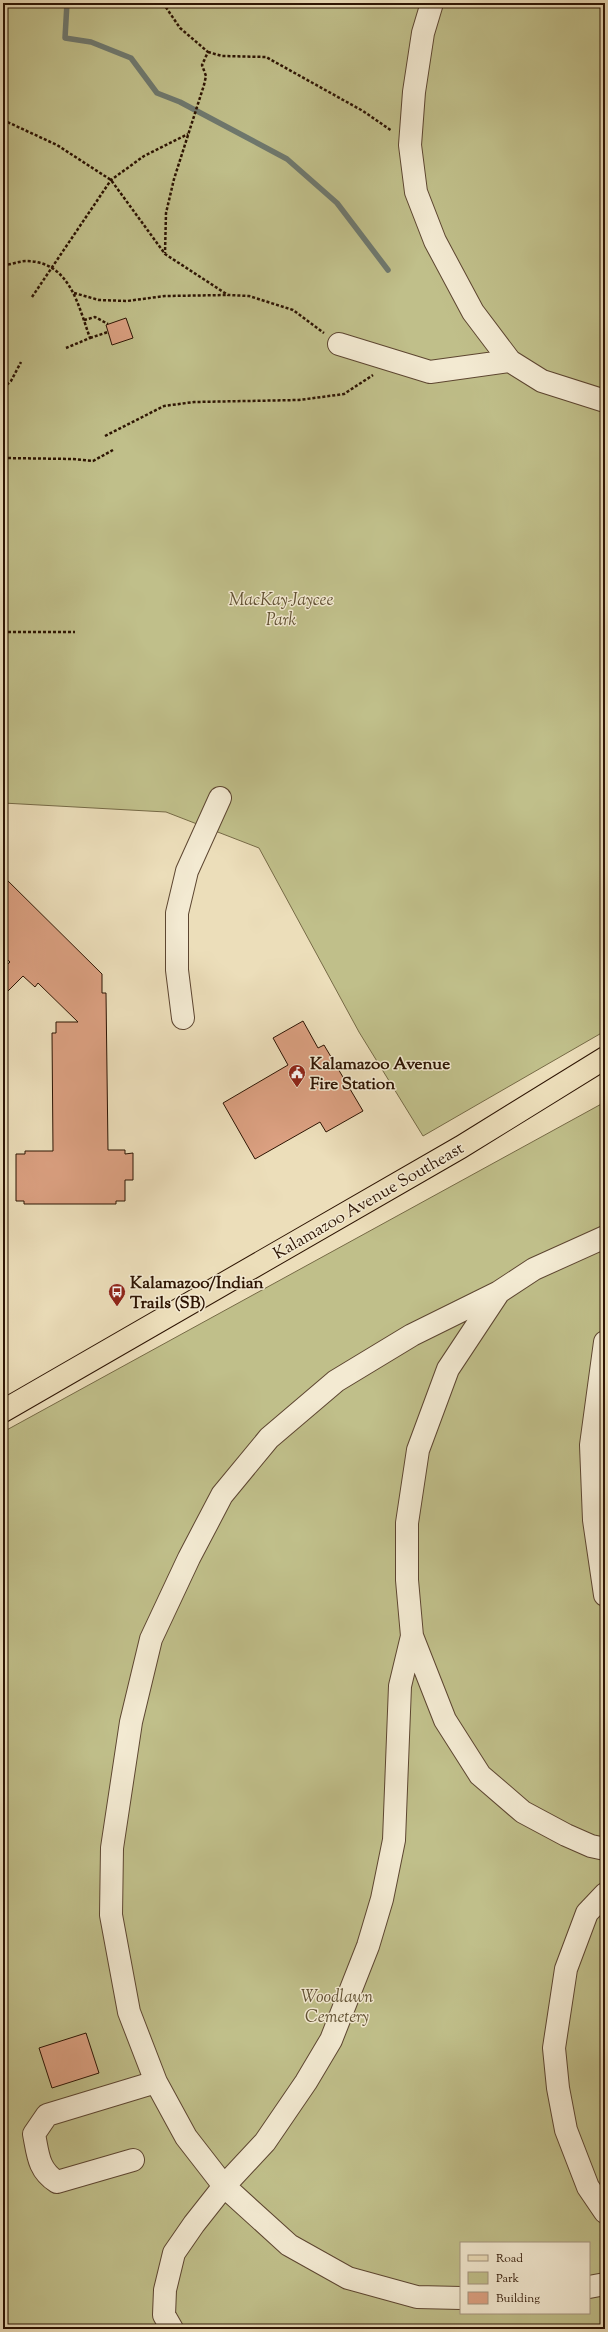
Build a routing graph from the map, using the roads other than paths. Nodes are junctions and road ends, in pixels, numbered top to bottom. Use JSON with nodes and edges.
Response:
{"nodes":[{"id":1,"x":432,"y":3,"type":"edge"},
{"id":2,"x":339,"y":344,"type":"road end"},
{"id":3,"x":510,"y":361,"type":"junction"},
{"id":4,"x":605,"y":401,"type":"edge"},
{"id":5,"x":220,"y":798,"type":"dead end"},
{"id":6,"x":183,"y":1018,"type":"dead end"},
{"id":7,"x":605,"y":1058,"type":"edge"},
{"id":8,"x":605,"y":1237,"type":"edge"},
{"id":9,"x":499,"y":1292,"type":"junction"},
{"id":10,"x":605,"y":1342,"type":"edge"},
{"id":11,"x":5,"y":1405,"type":"edge"},
{"id":12,"x":605,"y":1595,"type":"edge"},
{"id":13,"x":412,"y":1636,"type":"junction"},
{"id":14,"x":605,"y":1849,"type":"edge"},
{"id":15,"x":605,"y":1894,"type":"edge"},
{"id":16,"x":156,"y":2082,"type":"junction"},
{"id":17,"x":133,"y":2160,"type":"dead end"},
{"id":18,"x":224,"y":2186,"type":"junction"},
{"id":19,"x":605,"y":2212,"type":"edge"},
{"id":20,"x":605,"y":2284,"type":"edge"},
{"id":21,"x":590,"y":2287,"type":"edge"},
{"id":22,"x":460,"y":2298,"type":"edge"},
{"id":23,"x":172,"y":2329,"type":"edge"}],
"edges":[{"from":1,"to":3,"type":"lane"},
{"from":2,"to":3,"type":"lane"},
{"from":3,"to":4,"type":"lane"},
{"from":5,"to":6,"type":"lane"},
{"from":7,"to":11,"type":"main road","name":"Kalamazoo Avenue Southeast"},
{"from":8,"to":9,"type":"lane"},
{"from":9,"to":13,"type":"lane"},
{"from":9,"to":16,"type":"lane"},
{"from":10,"to":12,"type":"lane"},
{"from":13,"to":14,"type":"lane"},
{"from":13,"to":18,"type":"lane"},
{"from":15,"to":19,"type":"lane"},
{"from":16,"to":17,"type":"lane"},
{"from":16,"to":18,"type":"lane"},
{"from":18,"to":22,"type":"lane"},
{"from":18,"to":23,"type":"lane"},
{"from":20,"to":21,"type":"lane"}]}
